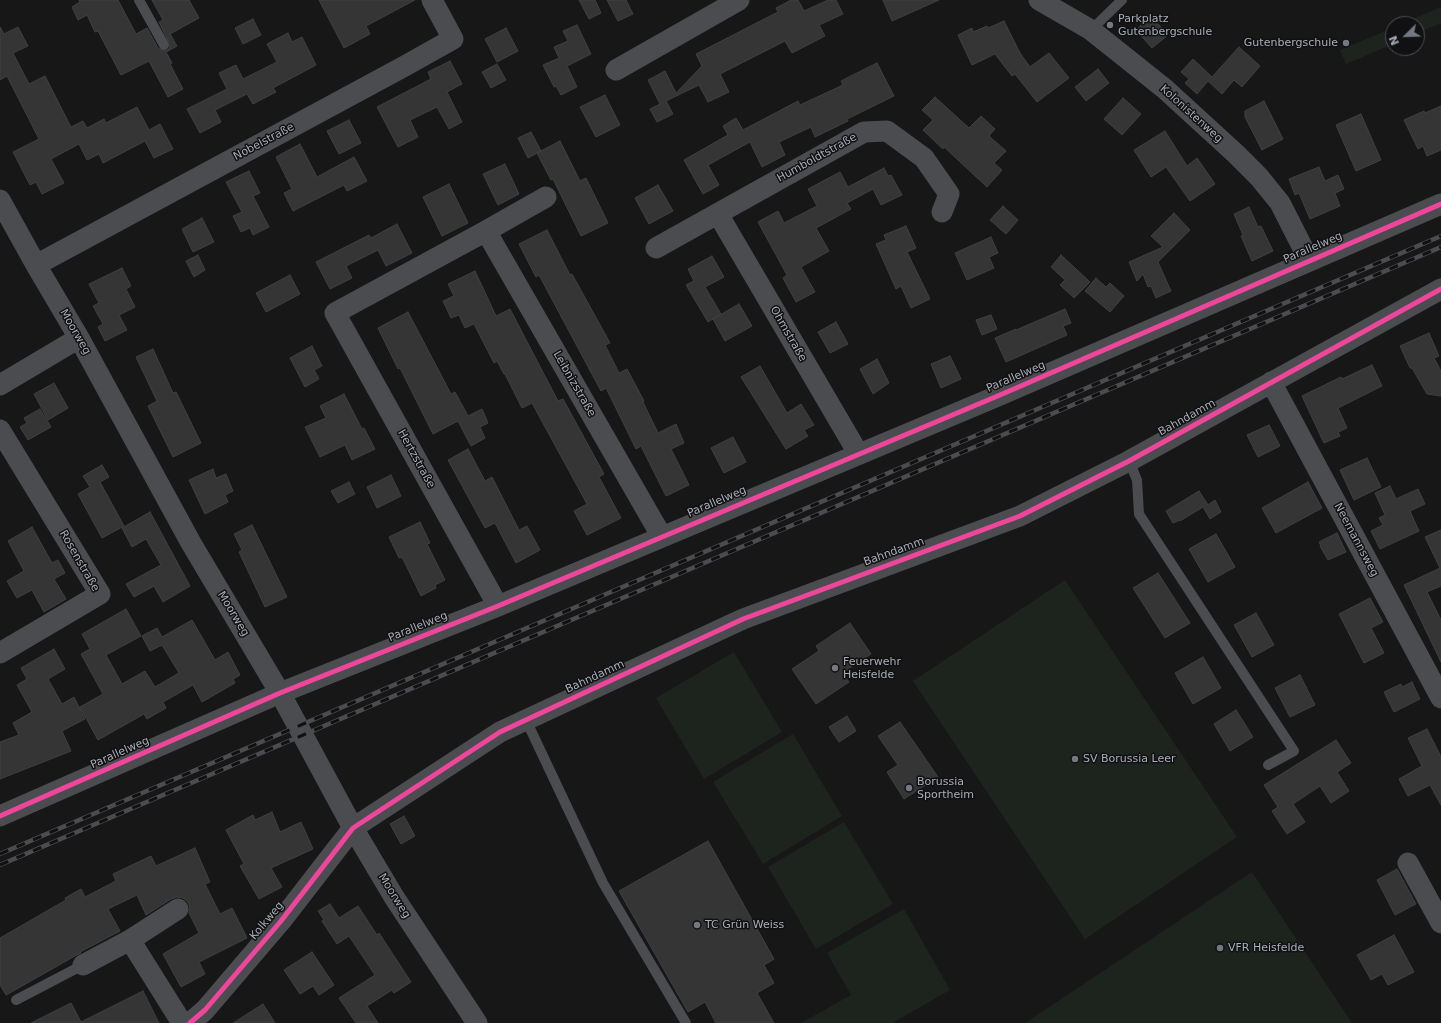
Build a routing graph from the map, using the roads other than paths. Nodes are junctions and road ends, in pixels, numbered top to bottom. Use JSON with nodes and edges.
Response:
{"nodes":[{"id":1,"x":139,"y":0,"type":"edge"},
{"id":2,"x":432,"y":0,"type":"edge"},
{"id":3,"x":739,"y":0,"type":"edge"},
{"id":4,"x":1039,"y":0,"type":"edge"},
{"id":5,"x":1122,"y":0,"type":"edge"},
{"id":6,"x":1091,"y":30,"type":"junction"},
{"id":7,"x":164,"y":45,"type":"dead end"},
{"id":8,"x":616,"y":70,"type":"dead end"},
{"id":9,"x":546,"y":197,"type":"dead end"},
{"id":10,"x":0,"y":200,"type":"edge"},
{"id":11,"x":1441,"y":204,"type":"edge"},
{"id":12,"x":942,"y":212,"type":"dead end"},
{"id":13,"x":718,"y":214,"type":"junction"},
{"id":14,"x":486,"y":231,"type":"junction"},
{"id":15,"x":656,"y":248,"type":"dead end"},
{"id":16,"x":1309,"y":260,"type":"junction"},
{"id":17,"x":36,"y":265,"type":"junction"},
{"id":18,"x":1440,"y":292,"type":"edge"},
{"id":19,"x":79,"y":338,"type":"junction"},
{"id":20,"x":1271,"y":382,"type":"junction"},
{"id":21,"x":0,"y":385,"type":"edge"},
{"id":22,"x":0,"y":430,"type":"edge"},
{"id":23,"x":858,"y":453,"type":"junction"},
{"id":24,"x":1129,"y":461,"type":"junction"},
{"id":25,"x":662,"y":537,"type":"junction"},
{"id":26,"x":498,"y":606,"type":"junction"},
{"id":27,"x":0,"y":652,"type":"edge"},
{"id":28,"x":280,"y":694,"type":"junction"},
{"id":29,"x":1441,"y":698,"type":"edge"},
{"id":30,"x":526,"y":720,"type":"junction"},
{"id":31,"x":1268,"y":765,"type":"dead end"},
{"id":32,"x":0,"y":816,"type":"edge"},
{"id":33,"x":353,"y":828,"type":"junction"},
{"id":34,"x":1408,"y":863,"type":"dead end"},
{"id":35,"x":178,"y":909,"type":"dead end"},
{"id":36,"x":1441,"y":923,"type":"edge"},
{"id":37,"x":130,"y":940,"type":"junction"},
{"id":38,"x":84,"y":966,"type":"joint"},
{"id":39,"x":16,"y":1000,"type":"dead end"},
{"id":40,"x":202,"y":1019,"type":"edge"},
{"id":41,"x":182,"y":1023,"type":"edge"},
{"id":42,"x":477,"y":1023,"type":"edge"},
{"id":43,"x":686,"y":1023,"type":"edge"}],
"edges":[{"from":1,"to":7,"type":"lane"},
{"from":2,"to":17,"type":"street","name":"Nobelstraße"},
{"from":3,"to":8,"type":"street"},
{"from":4,"to":6,"type":"street","name":"Kolonistenweg"},
{"from":5,"to":6,"type":"lane"},
{"from":6,"to":16,"type":"street","name":"Kolonistenweg"},
{"from":9,"to":14,"type":"street"},
{"from":10,"to":17,"type":"street","name":"Moorweg"},
{"from":11,"to":16,"type":"street","name":"Parallelweg"},
{"from":12,"to":13,"type":"street","name":"Humboldtstraße"},
{"from":13,"to":15,"type":"street","name":"Humboldtstraße"},
{"from":13,"to":23,"type":"street","name":"Ohmstraße"},
{"from":14,"to":25,"type":"street","name":"Leibnizstraße"},
{"from":14,"to":26,"type":"street","name":"Hertzstraße"},
{"from":16,"to":23,"type":"street","name":"Parallelweg"},
{"from":17,"to":19,"type":"street","name":"Moorweg"},
{"from":18,"to":20,"type":"street","name":"Bahndamm"},
{"from":19,"to":21,"type":"street"},
{"from":19,"to":28,"type":"street","name":"Moorweg"},
{"from":20,"to":24,"type":"street","name":"Bahndamm"},
{"from":20,"to":29,"type":"street","name":"Neemannsweg"},
{"from":22,"to":27,"type":"street","name":"Rosenstraße"},
{"from":23,"to":25,"type":"street","name":"Parallelweg"},
{"from":24,"to":30,"type":"street","name":"Bahndamm"},
{"from":24,"to":31,"type":"lane"},
{"from":25,"to":26,"type":"street","name":"Parallelweg"},
{"from":26,"to":28,"type":"street","name":"Parallelweg"},
{"from":28,"to":32,"type":"street","name":"Parallelweg"},
{"from":28,"to":33,"type":"street","name":"Moorweg"},
{"from":30,"to":33,"type":"street","name":"Bahndamm"},
{"from":30,"to":43,"type":"lane"},
{"from":33,"to":40,"type":"street","name":"Kolkweg"},
{"from":33,"to":42,"type":"street","name":"Moorweg"},
{"from":34,"to":36,"type":"street"},
{"from":35,"to":37,"type":"street"},
{"from":37,"to":38,"type":"street"},
{"from":37,"to":41,"type":"street"},
{"from":38,"to":39,"type":"lane"}]}
